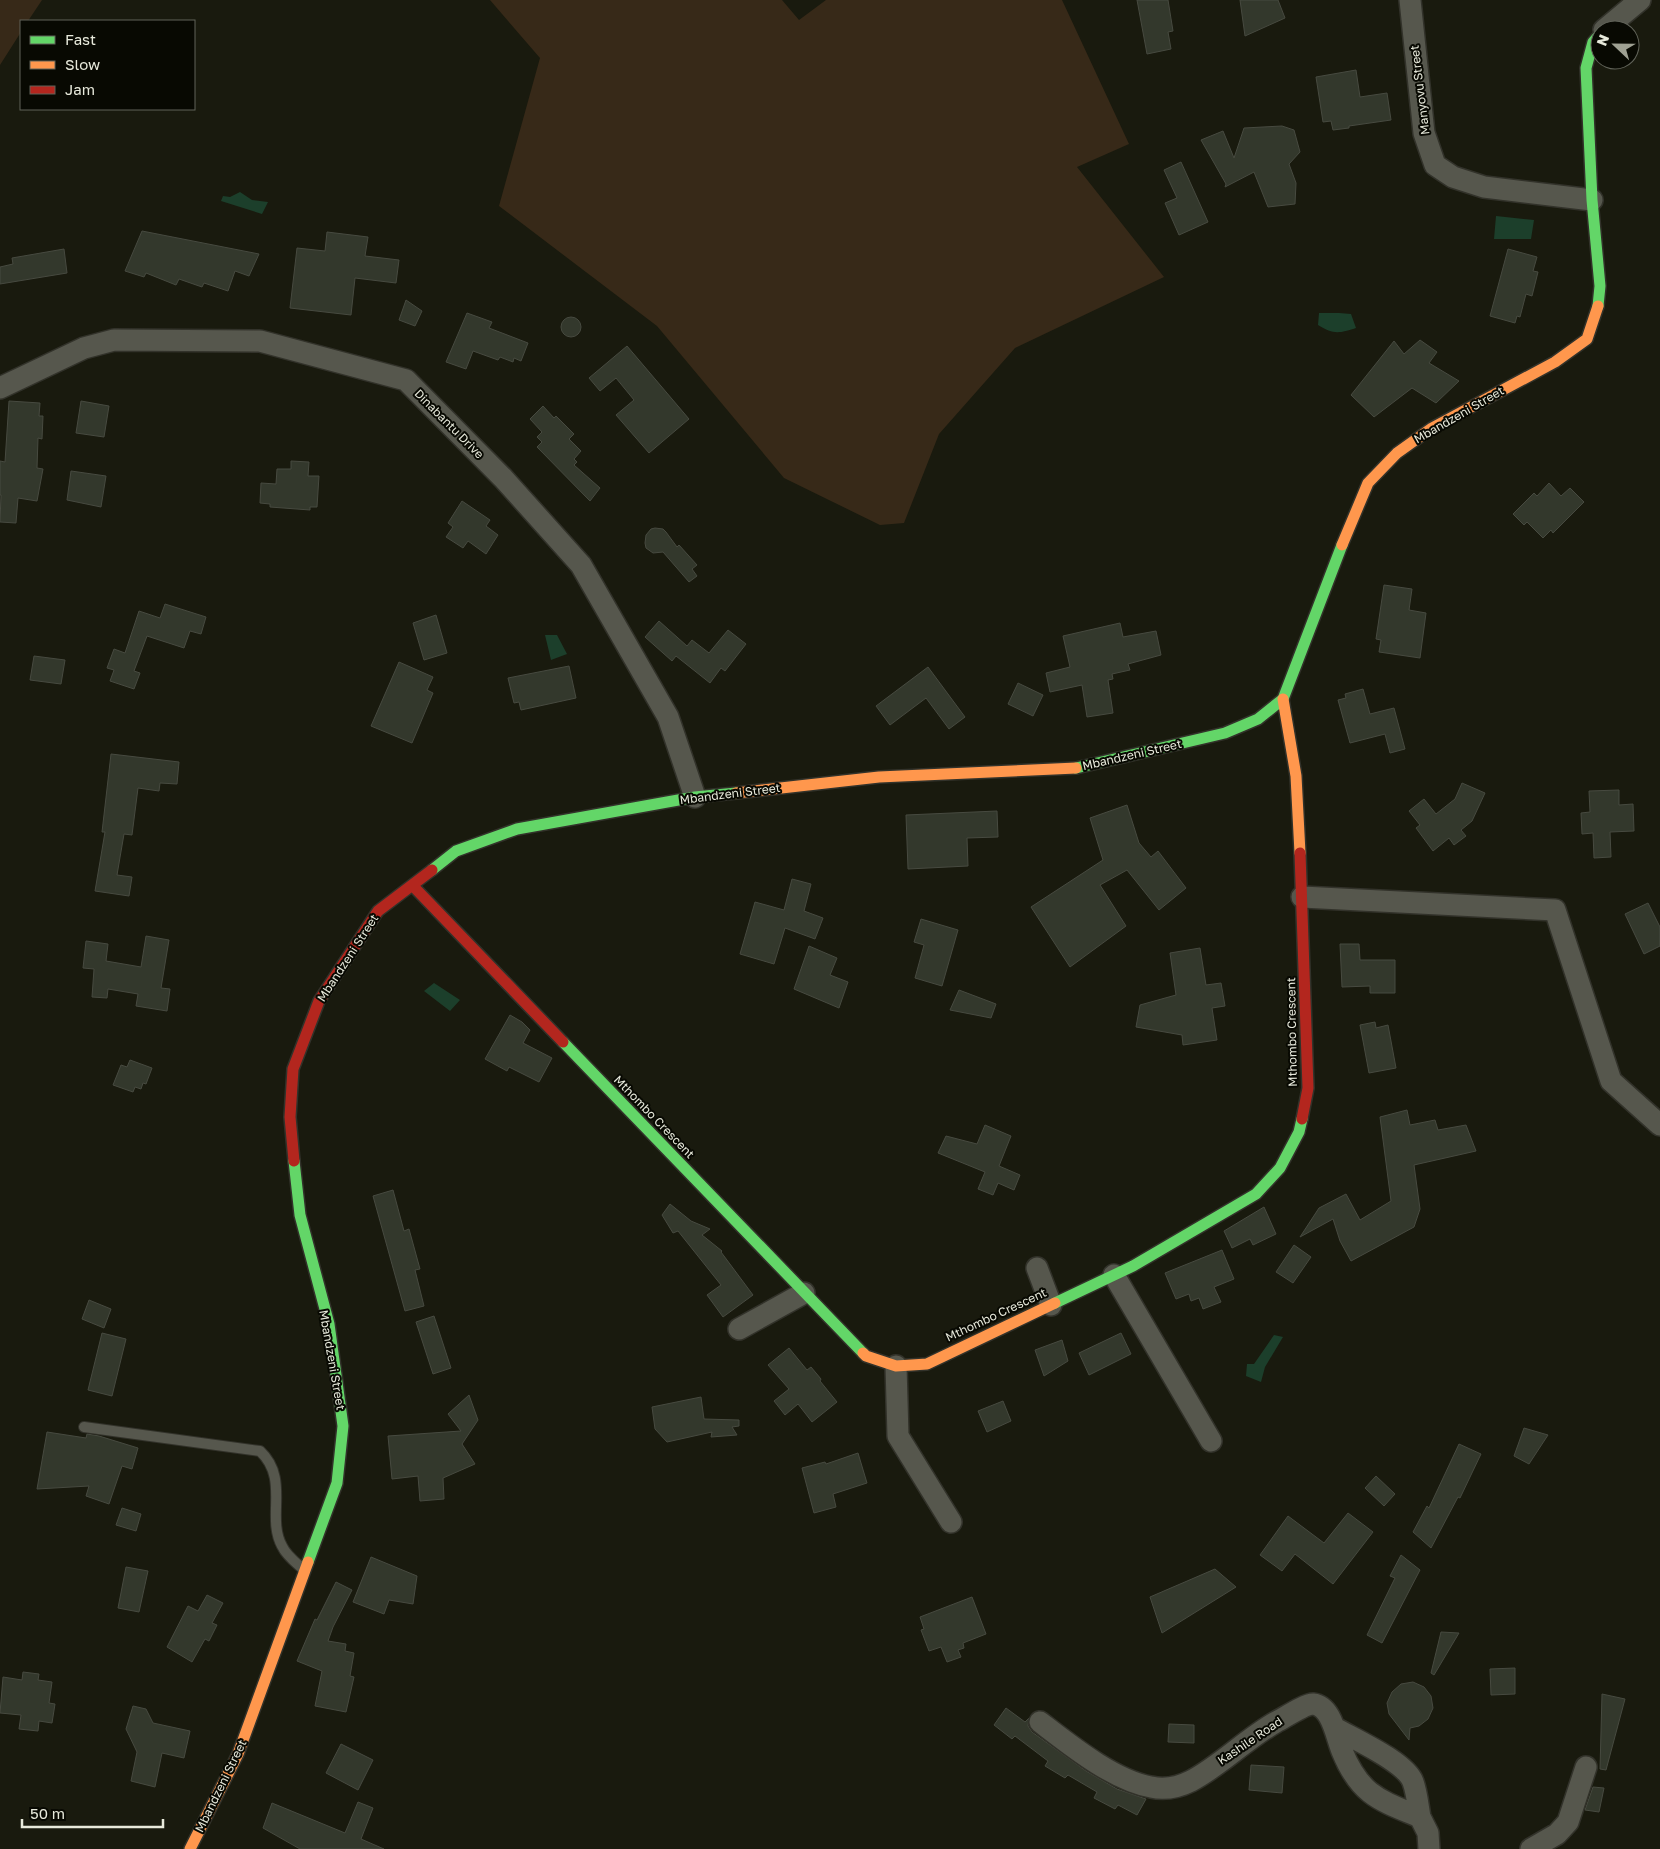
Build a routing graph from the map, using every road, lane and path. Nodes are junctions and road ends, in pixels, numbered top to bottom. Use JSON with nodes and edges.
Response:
{"nodes":[{"id":1,"x":1410,"y":0,"type":"edge"},
{"id":2,"x":1640,"y":0,"type":"edge"},
{"id":3,"x":1616,"y":20,"type":"edge"},
{"id":4,"x":1590,"y":53,"type":"edge"},
{"id":5,"x":1592,"y":200,"type":"junction"},
{"id":6,"x":0,"y":388,"type":"edge"},
{"id":7,"x":1283,"y":698,"type":"junction"},
{"id":8,"x":695,"y":797,"type":"junction"},
{"id":9,"x":413,"y":886,"type":"junction"},
{"id":10,"x":1302,"y":897,"type":"junction"},
{"id":11,"x":1660,"y":1125,"type":"edge"},
{"id":12,"x":1037,"y":1268,"type":"dead end"},
{"id":13,"x":1114,"y":1275,"type":"junction"},
{"id":14,"x":804,"y":1293,"type":"junction"},
{"id":15,"x":1051,"y":1305,"type":"junction"},
{"id":16,"x":739,"y":1329,"type":"dead end"},
{"id":17,"x":896,"y":1366,"type":"junction"},
{"id":18,"x":84,"y":1427,"type":"dead end"},
{"id":19,"x":1211,"y":1441,"type":"dead end"},
{"id":20,"x":951,"y":1522,"type":"dead end"},
{"id":21,"x":306,"y":1571,"type":"junction"},
{"id":22,"x":1040,"y":1722,"type":"dead end"},
{"id":23,"x":1335,"y":1728,"type":"junction"},
{"id":24,"x":1586,"y":1767,"type":"dead end"},
{"id":25,"x":1420,"y":1817,"type":"junction"},
{"id":26,"x":190,"y":1849,"type":"edge"},
{"id":27,"x":1429,"y":1849,"type":"edge"},
{"id":28,"x":1531,"y":1849,"type":"edge"}],
"edges":[{"from":1,"to":5,"type":"street","name":"Manyovu Street"},
{"from":2,"to":3,"type":"street"},
{"from":4,"to":5,"type":"street","name":"Mbandzeni Street"},
{"from":5,"to":7,"type":"street","name":"Mbandzeni Street"},
{"from":6,"to":8,"type":"street","name":"Dinabantu Drive"},
{"from":7,"to":8,"type":"street","name":"Mbandzeni Street"},
{"from":7,"to":10,"type":"street","name":"Mthombo Crescent"},
{"from":8,"to":9,"type":"street","name":"Mbandzeni Street"},
{"from":9,"to":14,"type":"street","name":"Mthombo Crescent"},
{"from":9,"to":21,"type":"street","name":"Mbandzeni Street"},
{"from":10,"to":11,"type":"street"},
{"from":10,"to":13,"type":"street","name":"Mthombo Crescent"},
{"from":12,"to":15,"type":"street"},
{"from":13,"to":15,"type":"street","name":"Mthombo Crescent"},
{"from":13,"to":19,"type":"street"},
{"from":14,"to":16,"type":"street"},
{"from":14,"to":17,"type":"street","name":"Mthombo Crescent"},
{"from":15,"to":17,"type":"street","name":"Mthombo Crescent"},
{"from":17,"to":20,"type":"street"},
{"from":18,"to":21,"type":"lane"},
{"from":21,"to":26,"type":"street","name":"Mbandzeni Street"},
{"from":22,"to":23,"type":"street","name":"Kashile Road"},
{"from":23,"to":25,"type":"street","name":"Kashile Road"},
{"from":23,"to":25,"type":"street"},
{"from":24,"to":28,"type":"street"},
{"from":25,"to":27,"type":"street"}]}
